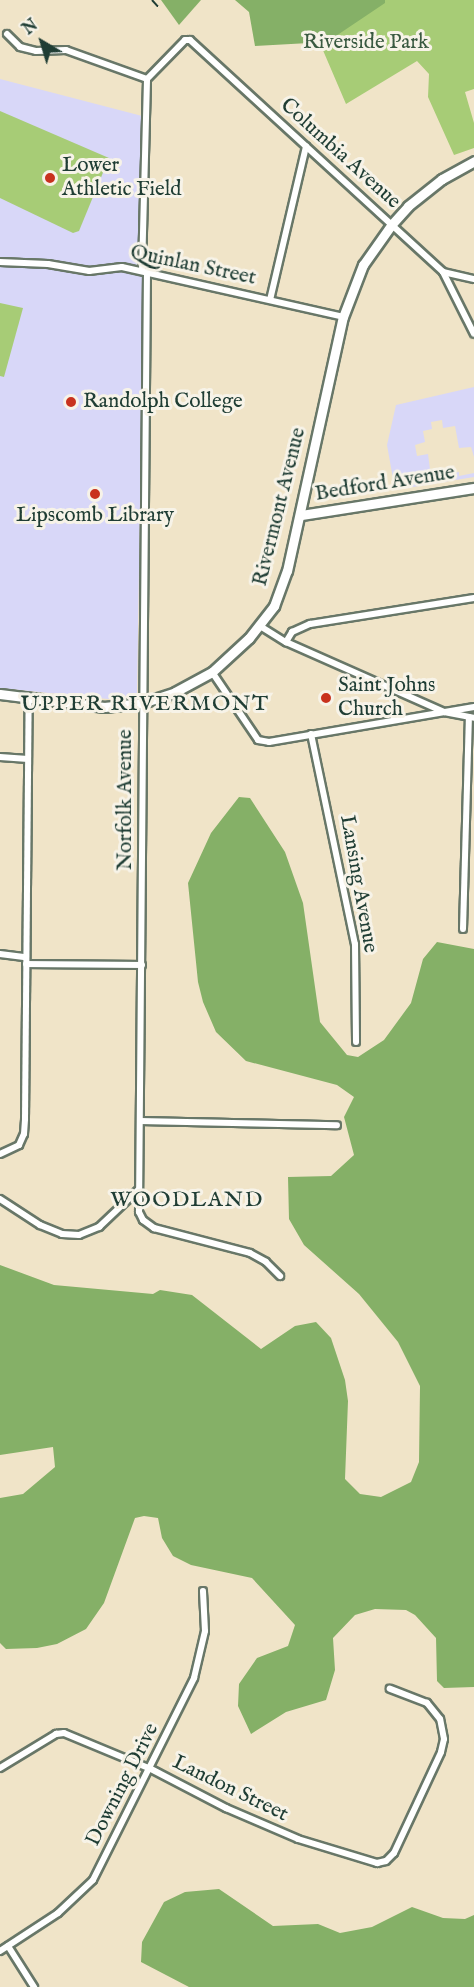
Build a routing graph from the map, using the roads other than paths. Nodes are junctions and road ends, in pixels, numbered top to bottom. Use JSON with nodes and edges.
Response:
{"nodes":[{"id":1,"x":7,"y":34,"type":"dead end"},
{"id":2,"x":147,"y":79,"type":"junction"},
{"id":3,"x":306,"y":146,"type":"junction"},
{"id":4,"x":474,"y":161,"type":"edge"},
{"id":5,"x":392,"y":224,"type":"junction"},
{"id":6,"x":0,"y":262,"type":"edge"},
{"id":7,"x":145,"y":271,"type":"junction"},
{"id":8,"x":443,"y":272,"type":"junction"},
{"id":9,"x":474,"y":279,"type":"edge"},
{"id":10,"x":270,"y":300,"type":"junction"},
{"id":11,"x":343,"y":316,"type":"junction"},
{"id":12,"x":474,"y":318,"type":"edge"},
{"id":13,"x":470,"y":326,"type":"junction"},
{"id":14,"x":474,"y":334,"type":"edge"},
{"id":15,"x":474,"y":488,"type":"edge"},
{"id":16,"x":301,"y":514,"type":"junction"},
{"id":17,"x":474,"y":598,"type":"edge"},
{"id":18,"x":260,"y":626,"type":"junction"},
{"id":19,"x":286,"y":642,"type":"junction"},
{"id":20,"x":212,"y":672,"type":"junction"},
{"id":21,"x":0,"y":694,"type":"edge"},
{"id":22,"x":30,"y":698,"type":"junction"},
{"id":23,"x":142,"y":703,"type":"junction"},
{"id":24,"x":474,"y":707,"type":"edge"},
{"id":25,"x":444,"y":712,"type":"junction"},
{"id":26,"x":471,"y":718,"type":"edge"},
{"id":27,"x":311,"y":734,"type":"junction"},
{"id":28,"x":0,"y":757,"type":"edge"},
{"id":29,"x":28,"y":759,"type":"junction"},
{"id":30,"x":463,"y":929,"type":"dead end"},
{"id":31,"x":0,"y":954,"type":"edge"},
{"id":32,"x":26,"y":960,"type":"junction"},
{"id":33,"x":142,"y":965,"type":"junction"},
{"id":34,"x":356,"y":1042,"type":"dead end"},
{"id":35,"x":140,"y":1121,"type":"junction"},
{"id":36,"x":337,"y":1125,"type":"dead end"},
{"id":37,"x":0,"y":1155,"type":"edge"},
{"id":38,"x":138,"y":1190,"type":"junction"},
{"id":39,"x":0,"y":1199,"type":"edge"},
{"id":40,"x":280,"y":1276,"type":"dead end"},
{"id":41,"x":203,"y":1591,"type":"dead end"},
{"id":42,"x":390,"y":1689,"type":"dead end"},
{"id":43,"x":0,"y":1768,"type":"edge"},
{"id":44,"x":151,"y":1769,"type":"junction"},
{"id":45,"x":8,"y":1946,"type":"junction"},
{"id":46,"x":0,"y":1951,"type":"edge"},
{"id":47,"x":34,"y":1987,"type":"edge"}],
"edges":[{"from":1,"to":2,"type":"street"},
{"from":2,"to":3,"type":"street","name":"Columbia Avenue"},
{"from":2,"to":7,"type":"street","name":"Norfolk Avenue"},
{"from":3,"to":5,"type":"street","name":"Columbia Avenue"},
{"from":3,"to":10,"type":"street"},
{"from":4,"to":5,"type":"main road","name":"Rivermont Avenue"},
{"from":5,"to":8,"type":"street","name":"Columbia Avenue"},
{"from":5,"to":11,"type":"main road","name":"Rivermont Avenue"},
{"from":6,"to":7,"type":"street","name":"Quinlan Street"},
{"from":7,"to":10,"type":"street","name":"Quinlan Street"},
{"from":7,"to":23,"type":"street","name":"Norfolk Avenue"},
{"from":8,"to":9,"type":"street"},
{"from":8,"to":13,"type":"street"},
{"from":10,"to":11,"type":"street","name":"Quinlan Street"},
{"from":11,"to":16,"type":"main road","name":"Rivermont Avenue"},
{"from":12,"to":13,"type":"street"},
{"from":13,"to":14,"type":"street"},
{"from":15,"to":16,"type":"main road","name":"Bedford Avenue"},
{"from":16,"to":18,"type":"main road","name":"Rivermont Avenue"},
{"from":17,"to":19,"type":"street"},
{"from":18,"to":19,"type":"street"},
{"from":18,"to":20,"type":"main road","name":"Rivermont Avenue"},
{"from":19,"to":25,"type":"street"},
{"from":20,"to":23,"type":"main road","name":"Rivermont Avenue"},
{"from":20,"to":27,"type":"street"},
{"from":21,"to":22,"type":"main road","name":"Rivermont Avenue"},
{"from":22,"to":23,"type":"main road","name":"Rivermont Avenue"},
{"from":22,"to":29,"type":"street"},
{"from":23,"to":33,"type":"street","name":"Norfolk Avenue"},
{"from":24,"to":25,"type":"street"},
{"from":25,"to":26,"type":"street"},
{"from":25,"to":27,"type":"street"},
{"from":26,"to":30,"type":"street"},
{"from":27,"to":34,"type":"street","name":"Lansing Avenue"},
{"from":28,"to":29,"type":"street"},
{"from":29,"to":32,"type":"street"},
{"from":31,"to":32,"type":"street"},
{"from":32,"to":33,"type":"street"},
{"from":32,"to":37,"type":"street"},
{"from":33,"to":35,"type":"street","name":"Norfolk Avenue"},
{"from":35,"to":36,"type":"street"},
{"from":35,"to":38,"type":"street","name":"Norfolk Avenue"},
{"from":38,"to":39,"type":"street"},
{"from":38,"to":40,"type":"street","name":"Norfolk Avenue"},
{"from":41,"to":44,"type":"street","name":"Downing Drive"},
{"from":42,"to":44,"type":"street","name":"Landon Street"},
{"from":43,"to":44,"type":"street","name":"Landon Street"},
{"from":44,"to":45,"type":"street","name":"Downing Drive"},
{"from":45,"to":46,"type":"street","name":"Downing Drive"},
{"from":45,"to":47,"type":"street"}]}
